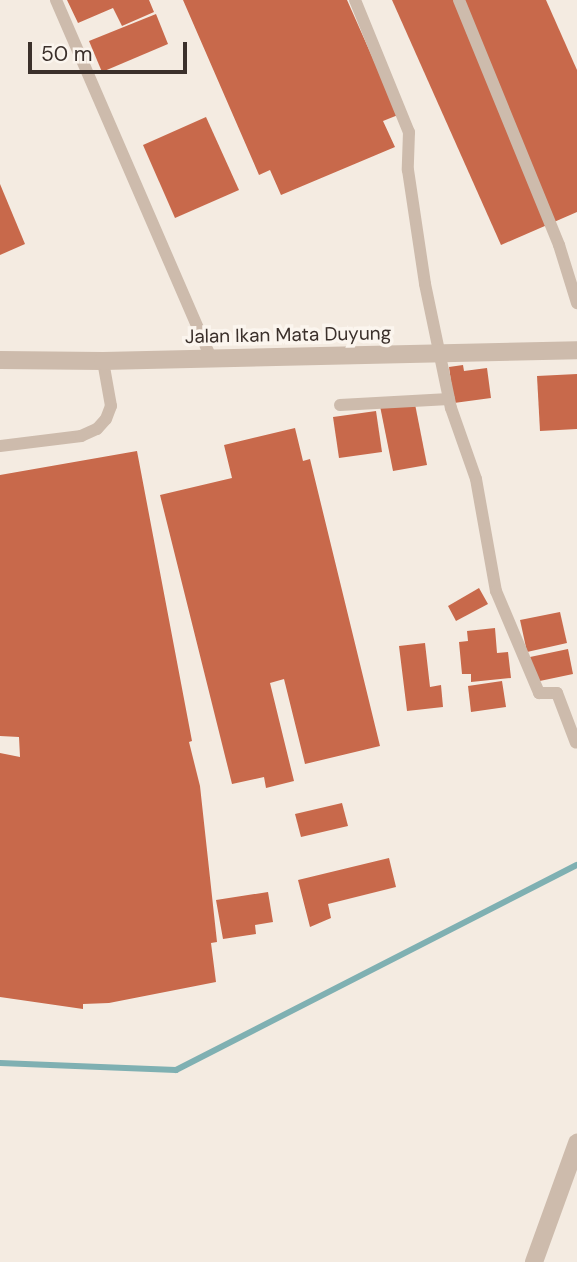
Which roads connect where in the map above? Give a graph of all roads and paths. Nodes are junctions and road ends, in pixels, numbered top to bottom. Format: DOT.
graph roads {
  1 [pos="56,0"];
  2 [pos="355,0"];
  3 [pos="459,0"];
  4 [pos="577,303"];
  5 [pos="577,350"];
  6 [pos="440,352"];
  7 [pos="211,358"];
  8 [pos="0,360"];
  9 [pos="103,360"];
  10 [pos="449,400"];
  11 [pos="340,405"];
  12 [pos="0,446"];
  13 [pos="576,743"];
  14 [pos="577,1143"];
  15 [pos="534,1262"];
  1 -- 7 [label="lane"];
  2 -- 6 [label="lane"];
  3 -- 4 [label="lane"];
  5 -- 6 [label="street, Jalan Ikan Mata Duyung"];
  6 -- 7 [label="street, Jalan Ikan Mata Duyung"];
  6 -- 10 [label="lane"];
  7 -- 9 [label="street, Jalan Ikan Mata Duyung"];
  8 -- 9 [label="street, Jalan Ikan Mata Duyung"];
  9 -- 12 [label="lane"];
  10 -- 11 [label="lane"];
  10 -- 13 [label="lane"];
  14 -- 15 [label="street"];
}
